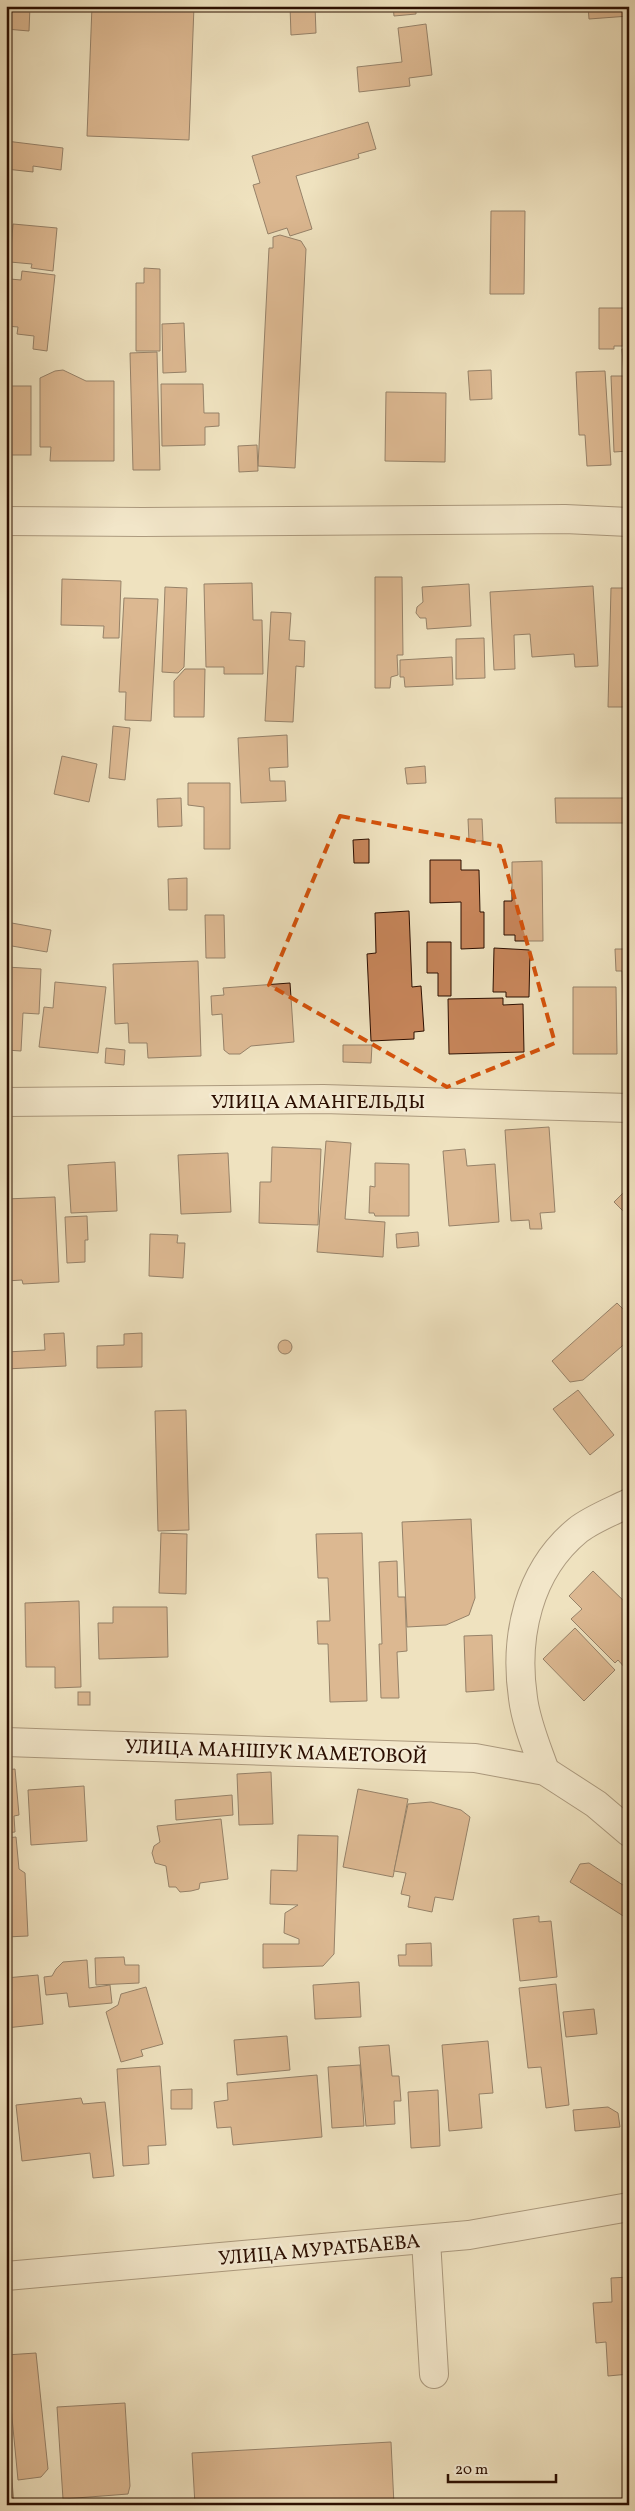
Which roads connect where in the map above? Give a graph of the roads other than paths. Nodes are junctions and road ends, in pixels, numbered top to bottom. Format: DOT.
graph roads {
  1 [pos="6,521"];
  2 [pos="629,522"];
  3 [pos="6,1102"];
  4 [pos="629,1108"];
  5 [pos="629,1503"];
  6 [pos="6,1742"];
  7 [pos="545,1771"];
  8 [pos="629,1832"];
  9 [pos="629,2207"];
  10 [pos="426,2240"];
  11 [pos="6,2276"];
  12 [pos="434,2374"];
  1 -- 2 [label="street"];
  3 -- 4 [label="street, УЛИЦА АМАНГЕЛЬДЫ"];
  5 -- 7 [label="street"];
  6 -- 7 [label="street, УЛИЦА МАНШУК МАМЕТОВОЙ"];
  7 -- 8 [label="street"];
  9 -- 10 [label="street, УЛИЦА МУРАТБАЕВА"];
  10 -- 11 [label="street, УЛИЦА МУРАТБАЕВА"];
  10 -- 12 [label="street"];
}
